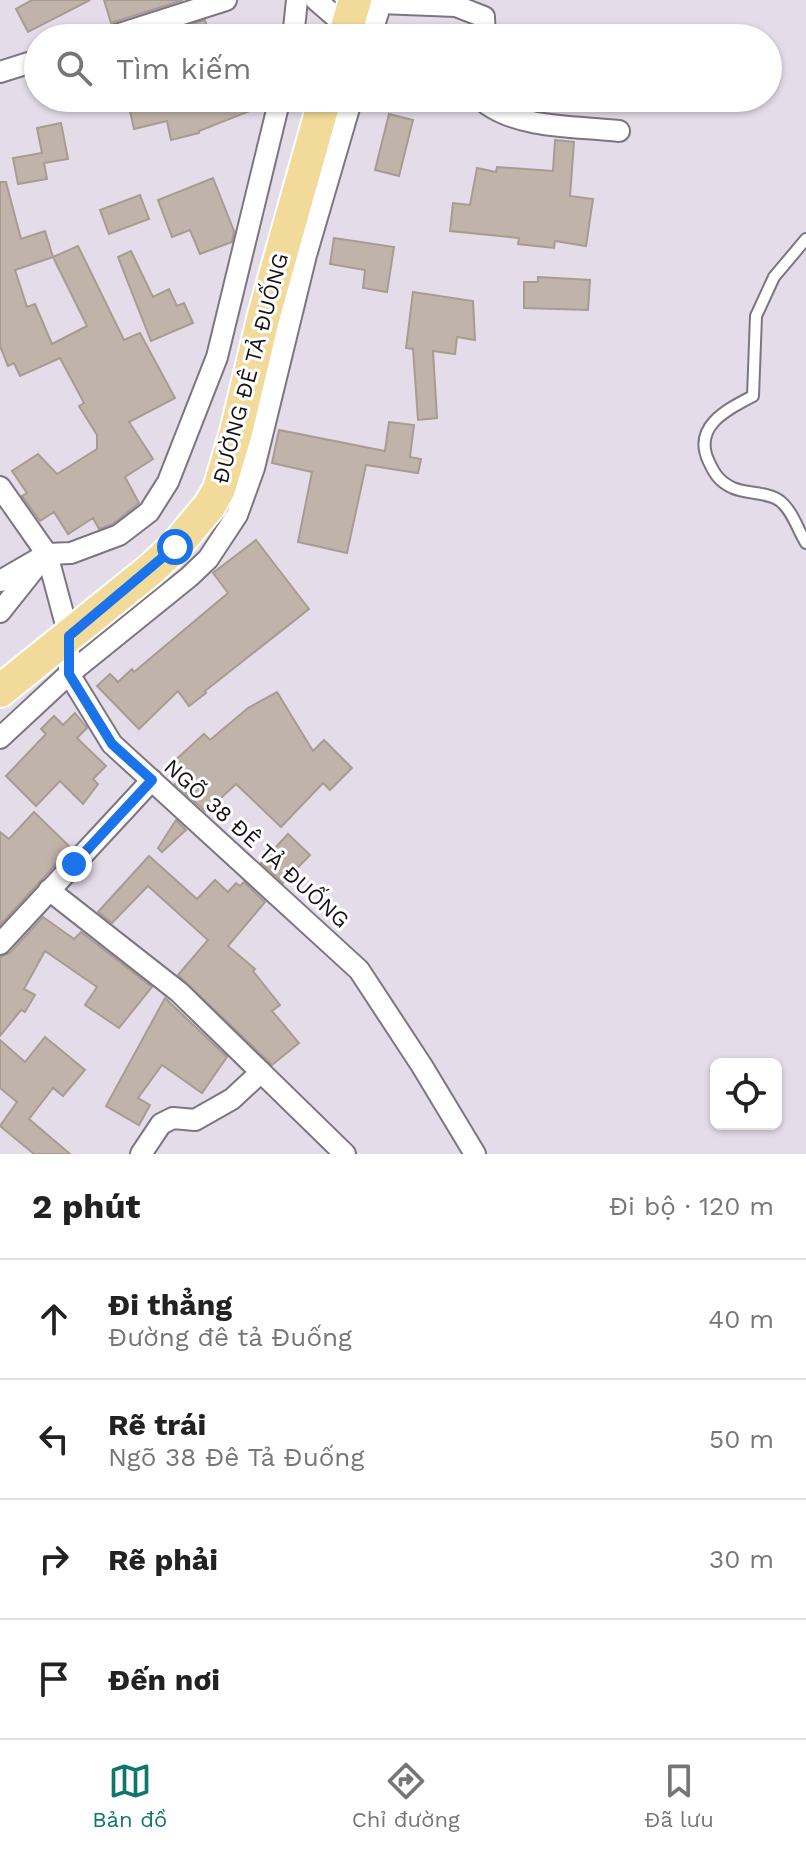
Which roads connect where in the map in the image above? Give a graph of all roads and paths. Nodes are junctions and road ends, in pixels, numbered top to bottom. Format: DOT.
graph roads {
  1 [pos="226,0"];
  2 [pos="297,0"];
  3 [pos="316,0"];
  4 [pos="363,18"];
  5 [pos="151,24"];
  6 [pos="294,24"];
  7 [pos="484,24"];
  8 [pos="24,64"];
  9 [pos="0,72"];
  10 [pos="277,112"];
  11 [pos="321,112"];
  12 [pos="348,112"];
  13 [pos="502,112"];
  14 [pos="619,131"];
  15 [pos="806,239"];
  16 [pos="0,487"];
  17 [pos="806,543"];
  18 [pos="47,554"];
  19 [pos="0,581"];
  20 [pos="0,612"];
  21 [pos="69,636"];
  22 [pos="69,674"];
  23 [pos="0,691"];
  24 [pos="0,738"];
  25 [pos="152,780"];
  26 [pos="49,890"];
  27 [pos="0,944"];
  28 [pos="261,1072"];
  29 [pos="469,1152"];
  30 [pos="141,1154"];
  31 [pos="345,1154"];
  1 -- 5 [label="street"];
  2 -- 6 [label="street"];
  3 -- 4 [label="street"];
  4 -- 7 [label="street"];
  8 -- 9 [label="street"];
  10 -- 18 [label="street"];
  11 -- 21 [label="main road, ĐƯỜNG ĐÊ TẢ ĐUỐNG"];
  12 -- 22 [label="street"];
  13 -- 14 [label="street"];
  15 -- 17 [label="lane"];
  16 -- 18 [label="street"];
  18 -- 19 [label="street"];
  18 -- 20 [label="street"];
  18 -- 21 [label="street"];
  21 -- 22 [label="street"];
  21 -- 23 [label="main road, ĐƯỜNG ĐÊ TẢ ĐUỐNG"];
  22 -- 24 [label="street"];
  22 -- 25 [label="street, NGÕ 38 ĐÊ TẢ ĐUỐNG"];
  25 -- 26 [label="street"];
  25 -- 29 [label="street, NGÕ 38 ĐÊ TẢ ĐUỐNG"];
  26 -- 27 [label="street"];
  26 -- 28 [label="street"];
  28 -- 30 [label="street"];
  28 -- 31 [label="street"];
}
